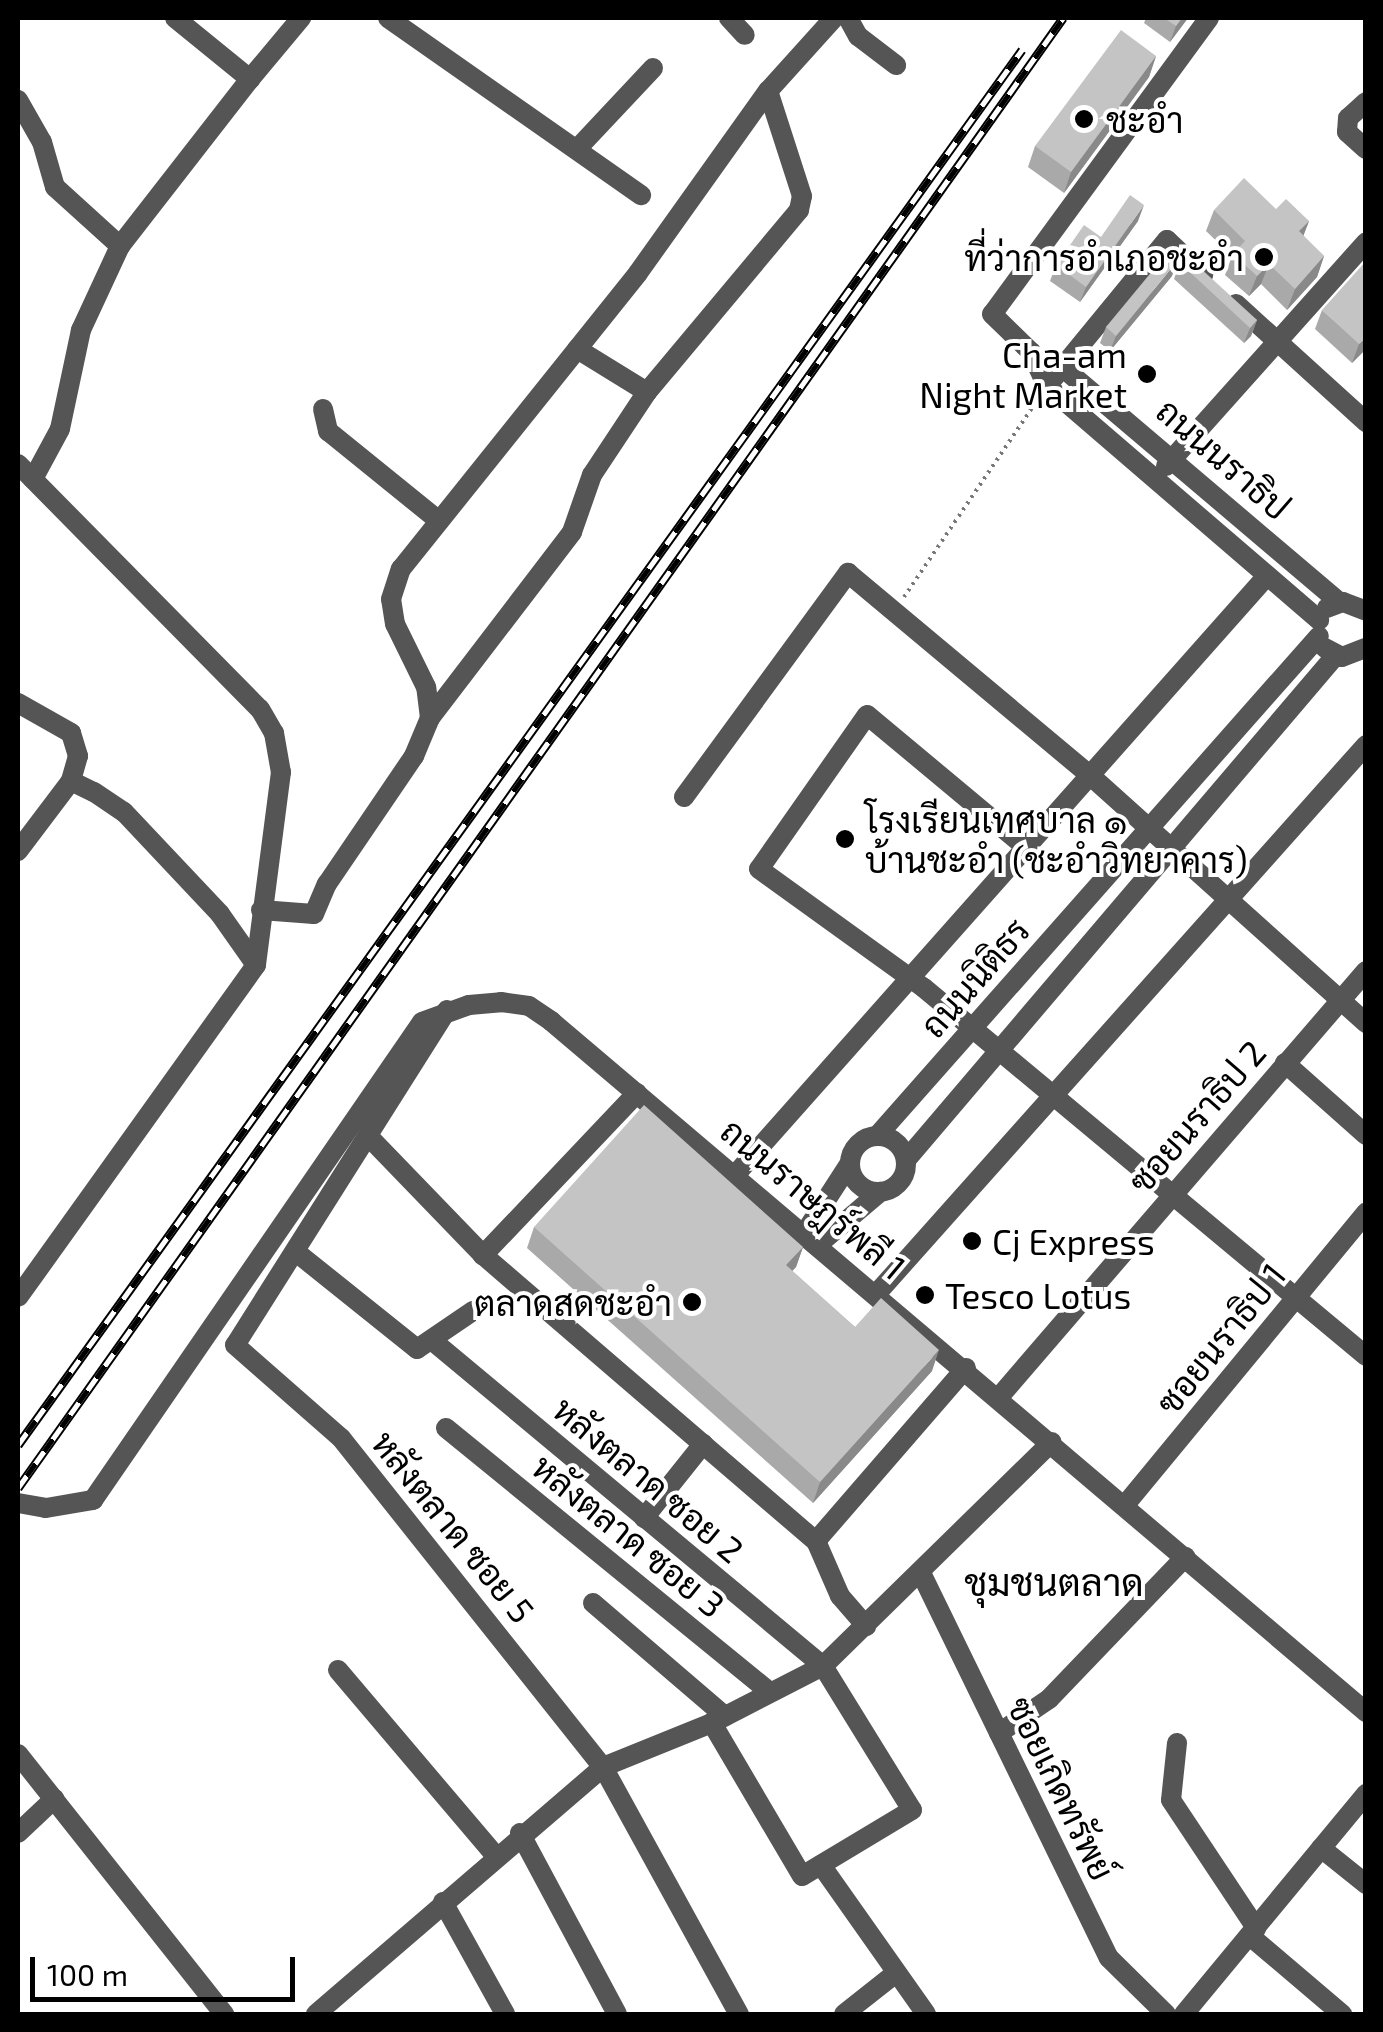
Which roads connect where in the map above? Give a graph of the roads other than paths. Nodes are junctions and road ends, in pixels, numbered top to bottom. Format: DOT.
graph roads {
  1 [pos="175,18"];
  2 [pos="301,18"];
  3 [pos="388,18"];
  4 [pos="728,18"];
  5 [pos="834,18"];
  6 [pos="848,18"];
  7 [pos="1209,18"];
  8 [pos="745,36"];
  9 [pos="896,65"];
  10 [pos="652,68"];
  11 [pos="250,79"];
  12 [pos="768,91"];
  13 [pos="18,100"];
  14 [pos="1366,102"];
  15 [pos="577,149"];
  16 [pos="1366,149"];
  17 [pos="641,195"];
  18 [pos="1366,242"];
  19 [pos="120,246"];
  20 [pos="1276,340"];
  21 [pos="577,348"];
  22 [pos="1031,352"];
  23 [pos="1065,365"];
  24 [pos="1047,386"];
  25 [pos="647,392"];
  26 [pos="323,409"];
  27 [pos="1366,422"];
  28 [pos="1174,458"];
  29 [pos="25,472"];
  30 [pos="1155,479"];
  31 [pos="439,521"];
  32 [pos="1267,576"];
  33 [pos="1339,602"];
  34 [pos="1365,609"];
  35 [pos="1319,628"];
  36 [pos="1356,654"];
  37 [pos="18,703"];
  38 [pos="430,718"];
  39 [pos="1363,753"];
  40 [pos="1093,778"];
  41 [pos="71,782"];
  42 [pos="684,796"];
  43 [pos="1150,828"];
  44 [pos="19,844"];
  45 [pos="1169,844"];
  46 [pos="1028,849"];
  47 [pos="1233,900"];
  48 [pos="262,910"];
  49 [pos="256,965"];
  50 [pos="1366,972"];
  51 [pos="910,978"];
  52 [pos="1341,1000"];
  53 [pos="448,1010"];
  54 [pos="1366,1023"];
  55 [pos="970,1031"];
  56 [pos="994,1050"];
  57 [pos="1285,1063"];
  58 [pos="637,1093"];
  59 [pos="1054,1096"];
  60 [pos="877,1136"];
  61 [pos="1366,1136"];
  62 [pos="371,1139"];
  63 [pos="906,1160"];
  64 [pos="850,1163"];
  65 [pos="736,1174"];
  66 [pos="880,1192"];
  67 [pos="1171,1194"];
  68 [pos="1366,1213"];
  69 [pos="813,1237"];
  70 [pos="296,1252"];
  71 [pos="483,1255"];
  72 [pos="878,1292"];
  73 [pos="18,1297"];
  74 [pos="1296,1297"];
  75 [pos="473,1311"];
  76 [pos="434,1342"];
  77 [pos="1366,1356"];
  78 [pos="966,1368"];
  79 [pos="1000,1396"];
  80 [pos="446,1428"];
  81 [pos="1052,1442"];
  82 [pos="703,1444"];
  83 [pos="18,1502"];
  84 [pos="1125,1505"];
  85 [pos="644,1518"];
  86 [pos="816,1541"];
  87 [pos="1185,1557"];
  88 [pos="922,1575"];
  89 [pos="593,1602"];
  90 [pos="866,1626"];
  91 [pos="824,1666"];
  92 [pos="338,1670"];
  93 [pos="770,1692"];
  94 [pos="1366,1712"];
  95 [pos="718,1719"];
  96 [pos="999,1733"];
  97 [pos="1177,1743"];
  98 [pos="18,1754"];
  99 [pos="602,1767"];
  100 [pos="1366,1794"];
  101 [pos="54,1799"];
  102 [pos="520,1833"];
  103 [pos="18,1834"];
  104 [pos="1322,1848"];
  105 [pos="495,1855"];
  106 [pos="821,1865"];
  107 [pos="1366,1884"];
  108 [pos="443,1902"];
  109 [pos="1252,1932"];
  110 [pos="896,1972"];
  111 [pos="342,2007"];
  112 [pos="224,2014"];
  113 [pos="316,2014"];
  114 [pos="505,2014"];
  115 [pos="617,2014"];
  116 [pos="739,2014"];
  117 [pos="844,2014"];
  118 [pos="926,2014"];
  119 [pos="1166,2014"];
  120 [pos="1184,2014"];
  121 [pos="1342,2014"];
  1 -- 11 [label="street"];
  2 -- 11 [label="street"];
  3 -- 15 [label="street"];
  4 -- 8 [label="street"];
  5 -- 12 [label="street"];
  6 -- 9 [label="street"];
  7 -- 22 [label="street"];
  10 -- 15 [label="street"];
  11 -- 19 [label="street"];
  12 -- 21 [label="street"];
  12 -- 25 [label="street"];
  13 -- 19 [label="street"];
  14 -- 16 [label="street"];
  15 -- 17 [label="street"];
  18 -- 20 [label="street"];
  19 -- 29 [label="street"];
  20 -- 23 [label="street"];
  20 -- 27 [label="street"];
  20 -- 28 [label="street"];
  21 -- 25 [label="street"];
  21 -- 31 [label="street"];
  22 -- 23 [label="street, ถนนนราธิป"];
  22 -- 24 [label="street"];
  23 -- 24 [label="street"];
  23 -- 28 [label="street, ถนนนราธิป"];
  24 -- 30 [label="street, ถนนนราธิป"];
  25 -- 38 [label="street"];
  26 -- 31 [label="street"];
  28 -- 30 [label="street"];
  28 -- 33 [label="street, ถนนนราธิป"];
  29 -- 48 [label="street"];
  30 -- 32 [label="street, ถนนนราธิป"];
  31 -- 38 [label="street"];
  32 -- 35 [label="street, ถนนนราธิป"];
  32 -- 40 [label="street"];
  33 -- 34 [label="street"];
  33 -- 35 [label="street, ถนนนิติธร"];
  35 -- 36 [label="street, ถนนนราธิป"];
  35 -- 43 [label="street, ถนนนิติธร"];
  36 -- 45 [label="street, ถนนนิติธร"];
  37 -- 41 [label="street"];
  38 -- 48 [label="street"];
  39 -- 47 [label="street"];
  40 -- 42 [label="street"];
  40 -- 43 [label="street"];
  40 -- 46 [label="street"];
  41 -- 44 [label="street"];
  41 -- 49 [label="street"];
  43 -- 45 [label="street"];
  43 -- 55 [label="street, ถนนนิติธร"];
  45 -- 47 [label="street"];
  45 -- 56 [label="street, ถนนนิติธร"];
  46 -- 51 [label="street"];
  46 -- 51 [label="street"];
  47 -- 52 [label="street"];
  47 -- 59 [label="street"];
  48 -- 49 [label="street"];
  49 -- 73 [label="street"];
  50 -- 52 [label="street, ซอยนราธิป 2"];
  51 -- 55 [label="street"];
  51 -- 65 [label="street"];
  52 -- 54 [label="street"];
  52 -- 57 [label="street, ซอยนราธิป 2"];
  53 -- 58 [label="street, ถนนราษฎร์พลี 1"];
  53 -- 62 [label="street"];
  53 -- 83 [label="street, ถนนราษฎร์พลี 1"];
  55 -- 56 [label="street"];
  55 -- 60 [label="street, ถนนนิติธร"];
  56 -- 59 [label="street"];
  56 -- 63 [label="street, ถนนนิติธร"];
  57 -- 61 [label="street"];
  57 -- 67 [label="street, ซอยนราธิป 2"];
  58 -- 65 [label="street, ถนนราษฎร์พลี 1"];
  58 -- 71 [label="street"];
  59 -- 67 [label="street"];
  59 -- 72 [label="street"];
  60 -- 63 [label="street"];
  60 -- 64 [label="street"];
  62 -- 70 [label="street"];
  62 -- 71 [label="street"];
  63 -- 66 [label="street"];
  64 -- 66 [label="street"];
  64 -- 69 [label="street"];
  65 -- 69 [label="street, ถนนราษฎร์พลี 1"];
  66 -- 69 [label="street"];
  67 -- 74 [label="street"];
  67 -- 79 [label="street, ซอยนราธิป 2"];
  68 -- 74 [label="street, ซอยนราธิป 1"];
  69 -- 72 [label="street, ถนนราษฎร์พลี 1"];
  70 -- 76 [label="street"];
  70 -- 99 [label="street, หลังตลาด ซอย 5"];
  71 -- 82 [label="street"];
  72 -- 78 [label="street, ถนนราษฎร์พลี 1"];
  74 -- 77 [label="street"];
  74 -- 84 [label="street, ซอยนราธิป 1"];
  75 -- 76 [label="street"];
  76 -- 85 [label="street, หลังตลาด ซอย 2"];
  78 -- 79 [label="street, ถนนราษฎร์พลี 1"];
  78 -- 86 [label="street"];
  79 -- 81 [label="street, ถนนราษฎร์พลี 1"];
  80 -- 93 [label="street, หลังตลาด ซอย 3"];
  81 -- 84 [label="street, ถนนราษฎร์พลี 1"];
  81 -- 88 [label="street"];
  82 -- 85 [label="street"];
  82 -- 86 [label="street"];
  84 -- 87 [label="street, ถนนราษฎร์พลี 1"];
  85 -- 91 [label="street, หลังตลาด ซอย 2"];
  86 -- 90 [label="street"];
  87 -- 94 [label="street, ถนนราษฎร์พลี 1"];
  87 -- 96 [label="street"];
  88 -- 90 [label="street"];
  88 -- 96 [label="street, ซอยเกิดทรัพย์"];
  89 -- 95 [label="street"];
  90 -- 91 [label="street"];
  91 -- 93 [label="street"];
  91 -- 106 [label="street, หลังตลาด ซอย 2"];
  92 -- 105 [label="street"];
  93 -- 95 [label="street"];
  95 -- 99 [label="street"];
  95 -- 106 [label="street"];
  96 -- 119 [label="street, ซอยเกิดทรัพย์"];
  97 -- 109 [label="street"];
  98 -- 101 [label="street"];
  99 -- 102 [label="street"];
  99 -- 116 [label="street, หลังตลาด ซอย 5"];
  100 -- 104 [label="street"];
  101 -- 103 [label="street"];
  101 -- 112 [label="street"];
  102 -- 105 [label="street"];
  102 -- 115 [label="street"];
  104 -- 107 [label="street"];
  104 -- 109 [label="street"];
  105 -- 108 [label="street"];
  106 -- 110 [label="street"];
  108 -- 111 [label="street"];
  108 -- 114 [label="street"];
  109 -- 120 [label="street"];
  109 -- 121 [label="street"];
  110 -- 117 [label="street"];
  110 -- 118 [label="street"];
  111 -- 113 [label="street"];
}
